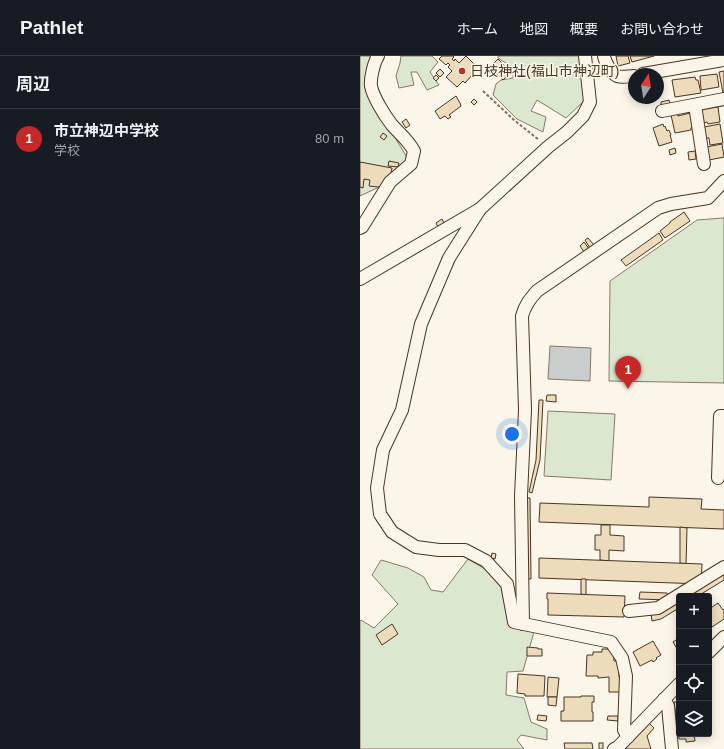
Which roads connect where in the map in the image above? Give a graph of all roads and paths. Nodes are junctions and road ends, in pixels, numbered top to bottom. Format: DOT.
graph roads {
  1 [pos="378,56"];
  2 [pos="585,56"];
  3 [pos="604,56"];
  4 [pos="724,60"];
  5 [pos="664,70"];
  6 [pos="628,77"];
  7 [pos="483,91"];
  8 [pos="724,99"];
  9 [pos="694,105"];
  10 [pos="662,111"];
  11 [pos="548,147"];
  12 [pos="704,164"];
  13 [pos="724,181"];
  14 [pos="480,210"];
  15 [pos="360,228"];
  16 [pos="360,279"];
  17 [pos="724,416"];
  18 [pos="718,478"];
  19 [pos="724,567"];
  20 [pos="629,610"];
  21 [pos="523,624"];
  22 [pos="724,637"];
  23 [pos="712,649"];
  24 [pos="676,687"];
  25 [pos="664,699"];
  26 [pos="628,737"];
  27 [pos="617,748"];
  28 [pos="672,749"];
  1 -- 15 [label="street"];
  2 -- 11 [label="street"];
  3 -- 6 [label="street"];
  4 -- 5 [label="street"];
  7 -- 11 [label="path"];
  8 -- 9 [label="street"];
  9 -- 10 [label="street"];
  9 -- 12 [label="street"];
  11 -- 14 [label="street"];
  13 -- 21 [label="street"];
  14 -- 16 [label="street"];
  14 -- 21 [label="street"];
  17 -- 18 [label="street"];
  19 -- 20 [label="street"];
  21 -- 26 [label="street"];
  22 -- 23 [label="street"];
  24 -- 25 [label="street"];
  25 -- 26 [label="street"];
  25 -- 28 [label="street"];
  26 -- 27 [label="street"];
}
